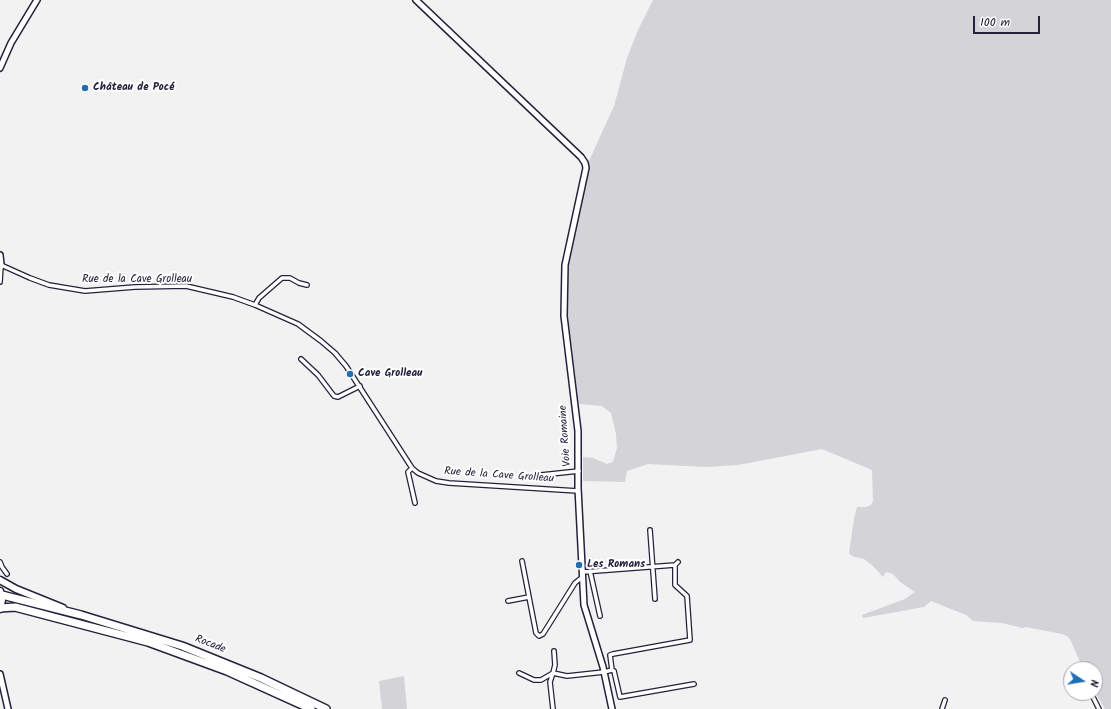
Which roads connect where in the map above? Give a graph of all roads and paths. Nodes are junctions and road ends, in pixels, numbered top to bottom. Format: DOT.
graph roads {
  1 [pos="37,0"];
  2 [pos="416,0"];
  3 [pos="0,68"];
  4 [pos="0,255"];
  5 [pos="1,267"];
  6 [pos="0,282"];
  7 [pos="307,285"];
  8 [pos="255,305"];
  9 [pos="301,359"];
  10 [pos="360,386"];
  11 [pos="412,468"];
  12 [pos="579,471"];
  13 [pos="541,475"];
  14 [pos="578,491"];
  15 [pos="415,502"];
  16 [pos="650,530"];
  17 [pos="522,561"];
  18 [pos="0,562"];
  19 [pos="678,562"];
  20 [pos="674,565"];
  21 [pos="653,566"];
  22 [pos="590,571"];
  23 [pos="583,572"];
  24 [pos="7,574"];
  25 [pos="583,578"];
  26 [pos="0,580"];
  27 [pos="1,593"];
  28 [pos="529,597"];
  29 [pos="655,598"];
  30 [pos="508,600"];
  31 [pos="0,609"];
  32 [pos="81,615"];
  33 [pos="600,616"];
  34 [pos="554,651"];
  35 [pos="612,670"];
  36 [pos="604,672"];
  37 [pos="519,673"];
  38 [pos="553,673"];
  39 [pos="0,674"];
  40 [pos="1,682"];
  41 [pos="694,684"];
  42 [pos="945,700"];
  43 [pos="8,709"];
  44 [pos="311,709"];
  45 [pos="326,709"];
  46 [pos="553,709"];
  47 [pos="612,709"];
  48 [pos="942,709"];
  1 -- 3 [label="street"];
  2 -- 12 [label="street, Voie Romaine"];
  4 -- 5 [label="street"];
  5 -- 6 [label="street"];
  5 -- 8 [label="street, Rue de la Cave Grolleau"];
  7 -- 8 [label="street"];
  8 -- 10 [label="street, Rue de la Cave Grolleau"];
  9 -- 10 [label="street"];
  10 -- 11 [label="street, Rue de la Cave Grolleau"];
  11 -- 14 [label="street, Rue de la Cave Grolleau"];
  11 -- 15 [label="street"];
  12 -- 13 [label="street"];
  12 -- 14 [label="street, Voie Romaine"];
  14 -- 23 [label="street, Voie Romaine"];
  16 -- 21 [label="street"];
  17 -- 28 [label="street"];
  18 -- 24 [label="street"];
  19 -- 20 [label="street"];
  20 -- 21 [label="street"];
  20 -- 35 [label="street"];
  21 -- 22 [label="street"];
  21 -- 29 [label="street"];
  22 -- 23 [label="street"];
  22 -- 33 [label="street"];
  23 -- 25 [label="street, Voie Romaine"];
  25 -- 28 [label="street"];
  25 -- 36 [label="street, Voie Romaine"];
  26 -- 32 [label="main road, Rocade"];
  27 -- 31 [label="main road"];
  27 -- 32 [label="highway, Rocade"];
  28 -- 30 [label="street"];
  31 -- 44 [label="highway"];
  32 -- 45 [label="highway, Rocade"];
  34 -- 38 [label="street"];
  35 -- 36 [label="street"];
  35 -- 41 [label="street"];
  36 -- 38 [label="street"];
  36 -- 47 [label="street, Voie Romaine"];
  37 -- 38 [label="street"];
  38 -- 46 [label="street"];
  39 -- 40 [label="street"];
  40 -- 43 [label="street"];
  42 -- 48 [label="street"];
}
